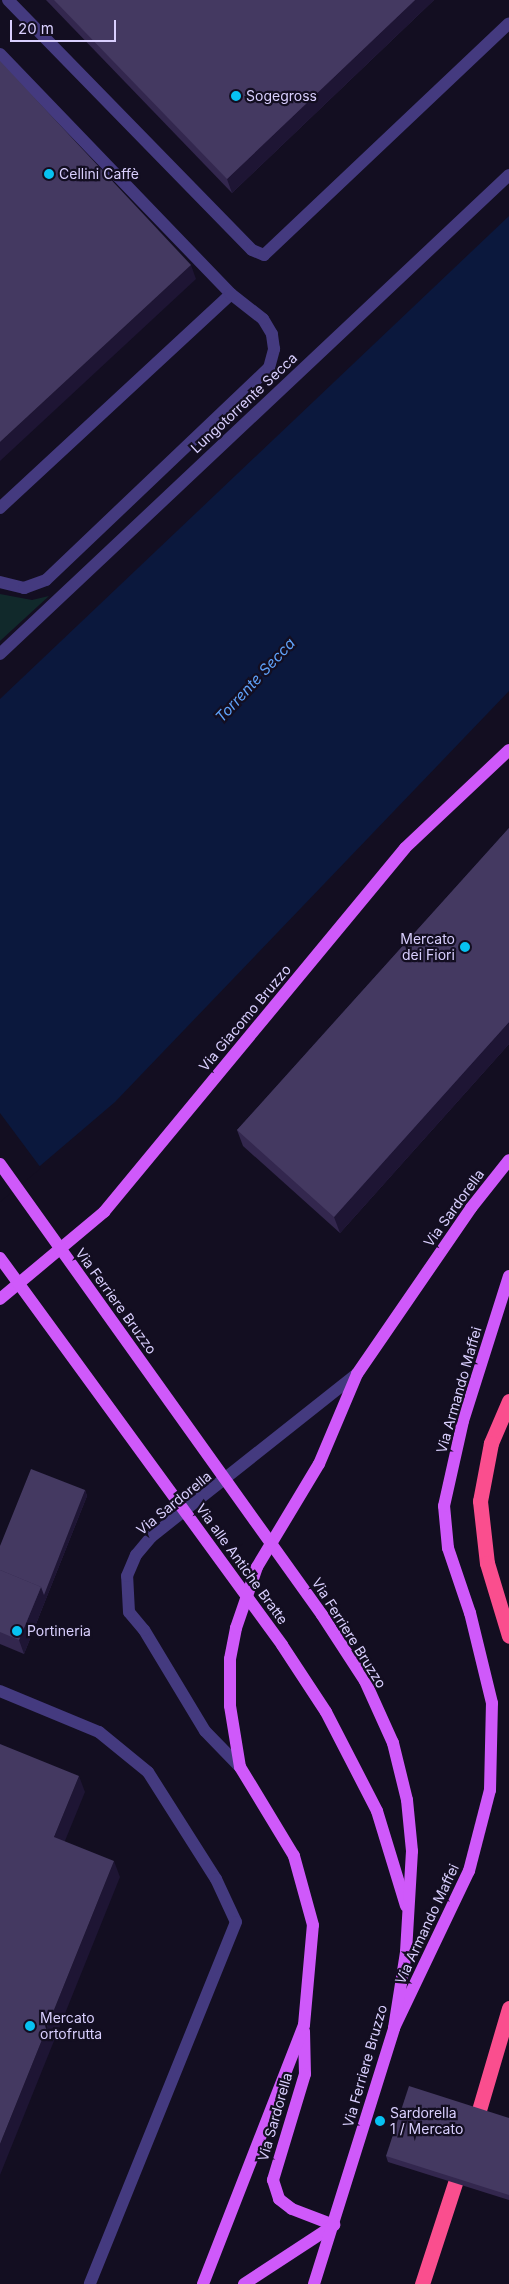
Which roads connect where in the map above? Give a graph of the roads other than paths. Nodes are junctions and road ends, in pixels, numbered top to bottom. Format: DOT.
graph roads {
  1 [pos="8,0"];
  2 [pos="509,23"];
  3 [pos="0,54"];
  4 [pos="509,174"];
  5 [pos="231,294"];
  6 [pos="0,508"];
  7 [pos="0,582"];
  8 [pos="0,654"];
  9 [pos="509,750"];
  10 [pos="509,1160"];
  11 [pos="0,1164"];
  12 [pos="0,1258"];
  13 [pos="509,1276"];
  14 [pos="0,1299"];
  15 [pos="357,1374"];
  16 [pos="509,1401"];
  17 [pos="509,1636"];
  18 [pos="0,1691"];
  19 [pos="240,1767"];
  20 [pos="408,1916"];
  21 [pos="509,2008"];
  22 [pos="304,2025"];
  23 [pos="394,2028"];
  24 [pos="334,2224"];
  25 [pos="90,2284"];
  26 [pos="203,2284"];
  27 [pos="244,2284"];
  28 [pos="314,2284"];
  29 [pos="422,2284"];
  1 -- 2 [label="street"];
  3 -- 5 [label="street"];
  4 -- 8 [label="street, Lungotorrente Secca"];
  5 -- 6 [label="street"];
  5 -- 7 [label="street"];
  9 -- 14 [label="main road, Via Giacomo Bruzzo"];
  10 -- 15 [label="main road, Via Sardorella"];
  11 -- 20 [label="main road, Via Ferriere Bruzzo, bridge"];
  12 -- 20 [label="main road, Via alle Antiche Bratte, bridge"];
  13 -- 23 [label="main road, Via Armando Maffei"];
  15 -- 19 [label="main road, Via Sardorella"];
  15 -- 19 [label="street, Via Sardorella"];
  16 -- 17 [label="highway"];
  18 -- 25 [label="street"];
  19 -- 22 [label="main road, Via Sardorella"];
  20 -- 23 [label="main road, Via Ferriere Bruzzo"];
  21 -- 29 [label="highway"];
  22 -- 24 [label="main road, Via Sardorella"];
  22 -- 26 [label="main road, Via Sardorella"];
  23 -- 24 [label="main road, Via Ferriere Bruzzo"];
  24 -- 27 [label="main road"];
  24 -- 28 [label="main road, Via Ferriere Bruzzo"];
}
